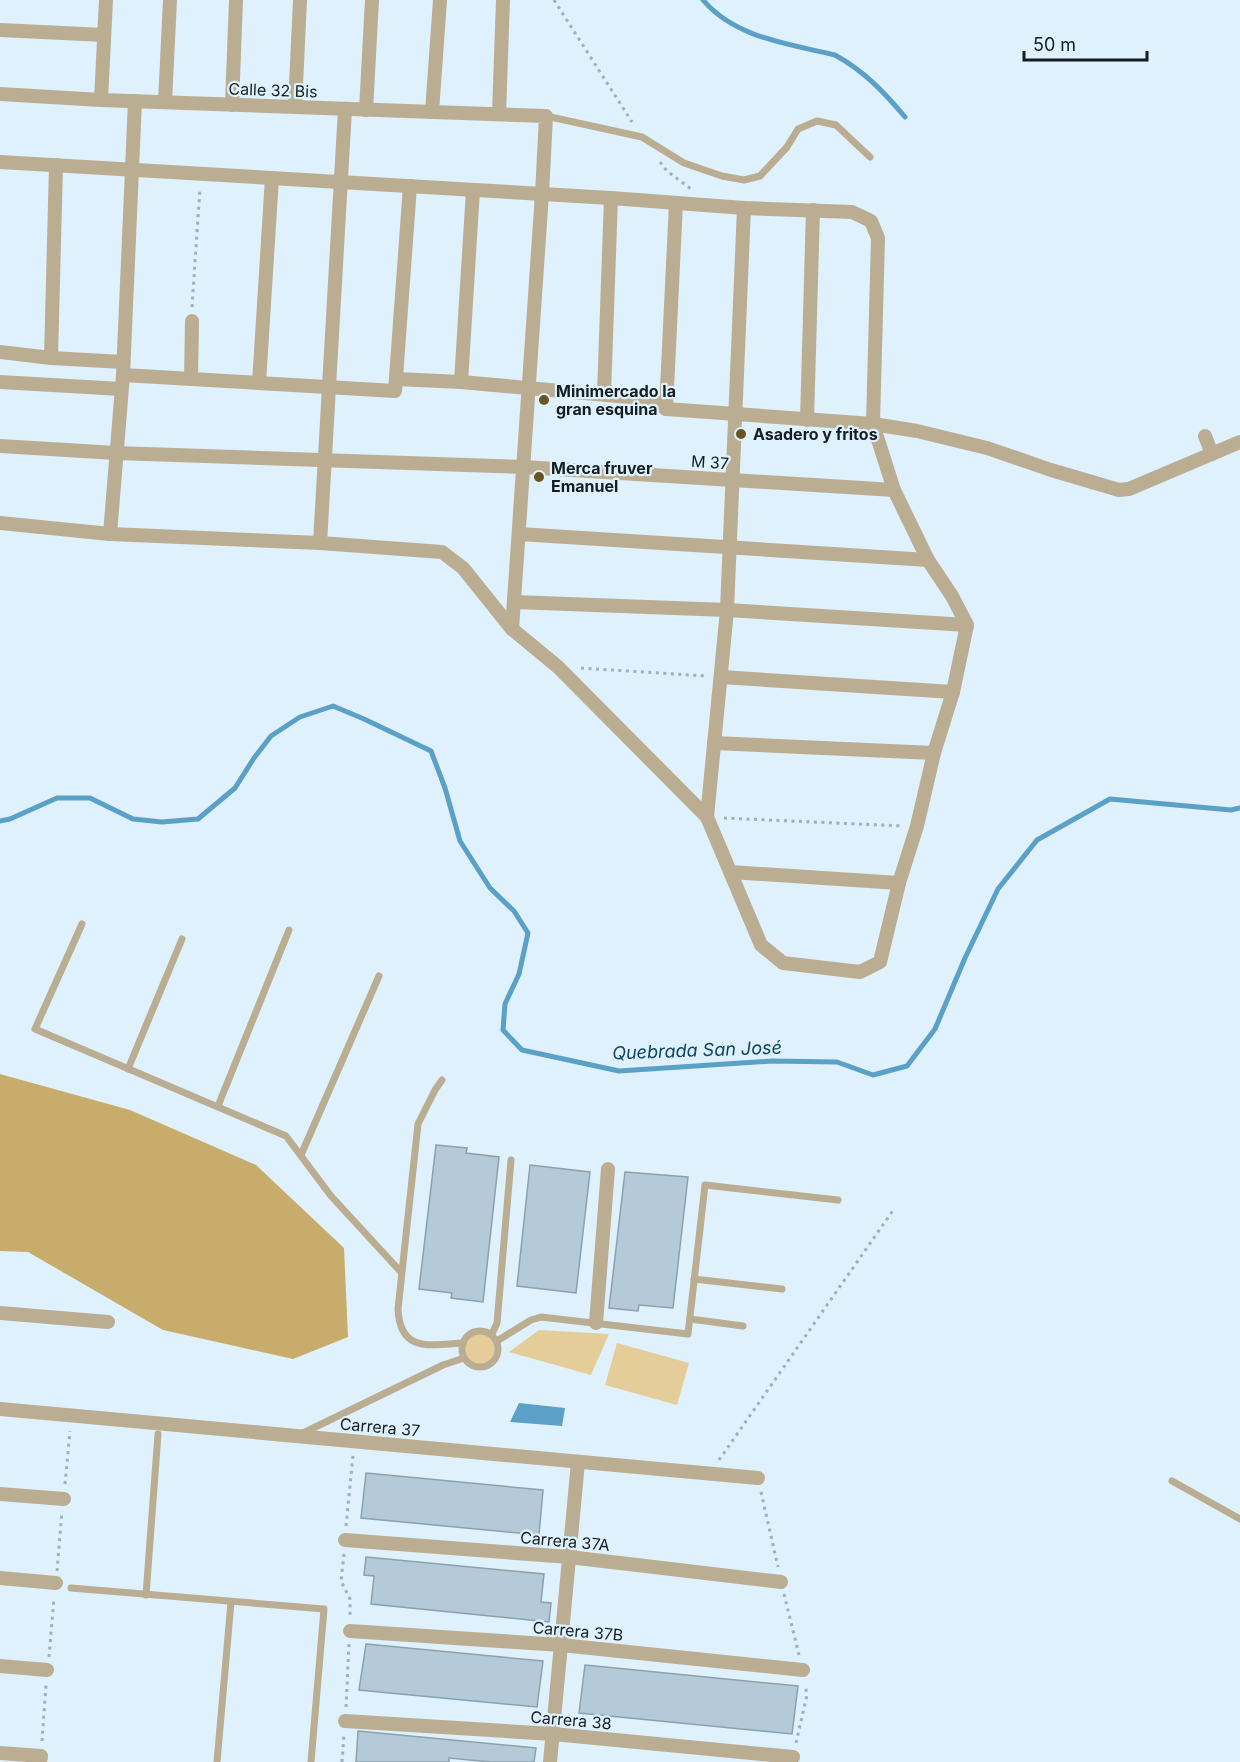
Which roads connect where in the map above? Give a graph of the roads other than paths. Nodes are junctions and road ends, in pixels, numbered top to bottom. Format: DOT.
graph roads {
  1 [pos="106,0"];
  2 [pos="170,0"];
  3 [pos="236,0"];
  4 [pos="300,0"];
  5 [pos="372,0"];
  6 [pos="440,0"];
  7 [pos="503,0"];
  8 [pos="0,30"];
  9 [pos="104,35"];
  10 [pos="0,94"];
  11 [pos="101,100"];
  12 [pos="135,101"];
  13 [pos="165,102"];
  14 [pos="232,105"];
  15 [pos="295,107"];
  16 [pos="345,109"];
  17 [pos="366,110"];
  18 [pos="432,112"];
  19 [pos="499,114"];
  20 [pos="546,116"];
  21 [pos="870,157"];
  22 [pos="0,162"];
  23 [pos="56,165"];
  24 [pos="132,170"];
  25 [pos="272,178"];
  26 [pos="341,182"];
  27 [pos="410,186"];
  28 [pos="473,190"];
  29 [pos="542,194"];
  30 [pos="611,198"];
  31 [pos="676,203"];
  32 [pos="744,208"];
  33 [pos="813,210"];
  34 [pos="192,321"];
  35 [pos="0,352"];
  36 [pos="51,358"];
  37 [pos="122,375"];
  38 [pos="191,379"];
  39 [pos="396,379"];
  40 [pos="0,382"];
  41 [pos="461,382"];
  42 [pos="259,384"];
  43 [pos="328,387"];
  44 [pos="528,389"];
  45 [pos="604,394"];
  46 [pos="666,409"];
  47 [pos="736,414"];
  48 [pos="807,420"];
  49 [pos="873,424"];
  50 [pos="1205,436"];
  51 [pos="1240,442"];
  52 [pos="0,446"];
  53 [pos="116,453"];
  54 [pos="1212,454"];
  55 [pos="324,460"];
  56 [pos="524,467"];
  57 [pos="731,480"];
  58 [pos="894,489"];
  59 [pos="0,524"];
  60 [pos="110,534"];
  61 [pos="519,534"];
  62 [pos="320,543"];
  63 [pos="729,548"];
  64 [pos="928,560"];
  65 [pos="514,602"];
  66 [pos="727,610"];
  67 [pos="967,625"];
  68 [pos="512,629"];
  69 [pos="721,677"];
  70 [pos="953,692"];
  71 [pos="714,743"];
  72 [pos="934,753"];
  73 [pos="707,817"];
  74 [pos="730,872"];
  75 [pos="899,882"];
  76 [pos="82,924"];
  77 [pos="289,930"];
  78 [pos="182,939"];
  79 [pos="379,976"];
  80 [pos="128,1069"];
  81 [pos="442,1080"];
  82 [pos="218,1106"];
  83 [pos="301,1155"];
  84 [pos="511,1160"];
  85 [pos="608,1169"];
  86 [pos="838,1200"];
  87 [pos="401,1272"];
  88 [pos="694,1280"];
  89 [pos="782,1289"];
  90 [pos="0,1313"];
  91 [pos="690,1319"];
  92 [pos="108,1322"];
  93 [pos="596,1323"];
  94 [pos="743,1326"];
  95 [pos="495,1338"];
  96 [pos="463,1343"];
  97 [pos="464,1358"];
  98 [pos="0,1409"];
  99 [pos="158,1434"];
  100 [pos="296,1437"];
  101 [pos="578,1462"];
  102 [pos="758,1478"];
  103 [pos="1172,1481"];
  104 [pos="0,1494"];
  105 [pos="64,1499"];
  106 [pos="1240,1519"];
  107 [pos="345,1540"];
  108 [pos="569,1557"];
  109 [pos="0,1578"];
  110 [pos="781,1582"];
  111 [pos="56,1583"];
  112 [pos="71,1588"];
  113 [pos="146,1594"];
  114 [pos="231,1602"];
  115 [pos="350,1631"];
  116 [pos="561,1645"];
  117 [pos="0,1666"];
  118 [pos="803,1670"];
  119 [pos="47,1671"];
  120 [pos="345,1721"];
  121 [pos="553,1734"];
  122 [pos="0,1753"];
  123 [pos="793,1757"];
  124 [pos="40,1759"];
  125 [pos="217,1762"];
  126 [pos="310,1762"];
  127 [pos="550,1762"];
  1 -- 9 [label="street"];
  2 -- 13 [label="street"];
  3 -- 14 [label="street"];
  4 -- 15 [label="street"];
  5 -- 17 [label="street"];
  6 -- 18 [label="street"];
  7 -- 19 [label="street"];
  8 -- 9 [label="street"];
  9 -- 11 [label="street"];
  10 -- 11 [label="street, Calle 32 Bis"];
  11 -- 12 [label="street, Calle 32 Bis"];
  12 -- 13 [label="street, Calle 32 Bis"];
  12 -- 24 [label="street"];
  13 -- 14 [label="street, Calle 32 Bis"];
  14 -- 15 [label="street, Calle 32 Bis"];
  15 -- 16 [label="street, Calle 32 Bis"];
  16 -- 17 [label="street, Calle 32 Bis"];
  16 -- 26 [label="street"];
  17 -- 18 [label="street, Calle 32 Bis"];
  18 -- 19 [label="street, Calle 32 Bis"];
  19 -- 20 [label="street, Calle 32 Bis"];
  20 -- 21 [label="lane"];
  20 -- 29 [label="street"];
  22 -- 23 [label="street"];
  23 -- 24 [label="street"];
  23 -- 36 [label="street"];
  24 -- 25 [label="street"];
  24 -- 37 [label="street"];
  25 -- 26 [label="street"];
  25 -- 42 [label="street"];
  26 -- 27 [label="street"];
  26 -- 43 [label="street"];
  27 -- 28 [label="street"];
  27 -- 39 [label="street"];
  28 -- 29 [label="street"];
  28 -- 41 [label="street"];
  29 -- 30 [label="street"];
  29 -- 44 [label="street"];
  30 -- 31 [label="street"];
  30 -- 45 [label="street"];
  31 -- 32 [label="street"];
  31 -- 46 [label="street"];
  32 -- 33 [label="street"];
  32 -- 47 [label="street"];
  33 -- 48 [label="street"];
  33 -- 49 [label="street"];
  34 -- 38 [label="street"];
  35 -- 36 [label="street"];
  36 -- 37 [label="street"];
  37 -- 38 [label="street"];
  37 -- 40 [label="street"];
  37 -- 53 [label="street"];
  38 -- 42 [label="street"];
  39 -- 41 [label="street"];
  39 -- 43 [label="street"];
  41 -- 44 [label="street"];
  42 -- 43 [label="street"];
  43 -- 55 [label="street"];
  44 -- 45 [label="street"];
  44 -- 56 [label="street"];
  45 -- 46 [label="street"];
  46 -- 47 [label="street"];
  47 -- 48 [label="street"];
  47 -- 57 [label="street"];
  48 -- 49 [label="street"];
  49 -- 54 [label="street"];
  49 -- 58 [label="street"];
  50 -- 54 [label="street"];
  51 -- 54 [label="street"];
  52 -- 53 [label="street, M 37"];
  53 -- 55 [label="street, M 37"];
  53 -- 60 [label="street"];
  55 -- 56 [label="street, M 37"];
  55 -- 62 [label="street"];
  56 -- 57 [label="street, M 37"];
  56 -- 61 [label="street"];
  57 -- 58 [label="street, M 37"];
  57 -- 63 [label="street"];
  58 -- 64 [label="street"];
  59 -- 60 [label="street"];
  60 -- 62 [label="street"];
  61 -- 63 [label="street"];
  61 -- 65 [label="street"];
  62 -- 68 [label="street"];
  63 -- 64 [label="street"];
  63 -- 66 [label="street"];
  64 -- 67 [label="street"];
  65 -- 66 [label="street"];
  65 -- 68 [label="street"];
  66 -- 67 [label="street"];
  66 -- 69 [label="street"];
  67 -- 70 [label="street"];
  68 -- 73 [label="street"];
  69 -- 70 [label="street"];
  69 -- 71 [label="street"];
  70 -- 72 [label="street"];
  71 -- 72 [label="street"];
  71 -- 73 [label="street"];
  72 -- 75 [label="street"];
  73 -- 74 [label="street"];
  74 -- 75 [label="street"];
  74 -- 75 [label="street"];
  76 -- 80 [label="lane"];
  77 -- 82 [label="lane"];
  78 -- 80 [label="lane"];
  79 -- 83 [label="lane"];
  80 -- 82 [label="lane"];
  81 -- 87 [label="lane"];
  82 -- 83 [label="lane"];
  83 -- 87 [label="lane"];
  84 -- 95 [label="lane"];
  85 -- 93 [label="street"];
  86 -- 88 [label="lane"];
  87 -- 96 [label="lane"];
  88 -- 89 [label="lane"];
  88 -- 91 [label="lane"];
  90 -- 92 [label="street"];
  91 -- 93 [label="lane"];
  91 -- 94 [label="lane"];
  93 -- 95 [label="lane"];
  95 -- 96 [label="lane"];
  95 -- 97 [label="lane"];
  96 -- 97 [label="lane"];
  97 -- 100 [label="lane"];
  98 -- 100 [label="street, Carrera 37"];
  99 -- 113 [label="lane"];
  100 -- 101 [label="street, Carrera 37"];
  101 -- 102 [label="street, Carrera 37"];
  101 -- 108 [label="street"];
  103 -- 106 [label="lane"];
  104 -- 105 [label="street"];
  107 -- 108 [label="street, Carrera 37A"];
  108 -- 110 [label="street, Carrera 37A"];
  108 -- 116 [label="street"];
  109 -- 111 [label="street"];
  112 -- 113 [label="lane"];
  113 -- 114 [label="lane"];
  114 -- 125 [label="lane"];
  114 -- 126 [label="lane"];
  115 -- 116 [label="street, Carrera 37B"];
  116 -- 118 [label="street, Carrera 37B"];
  116 -- 121 [label="street"];
  117 -- 119 [label="street"];
  120 -- 121 [label="street, Carrera 38"];
  121 -- 123 [label="street, Carrera 38"];
  121 -- 127 [label="street"];
  122 -- 124 [label="street"];
}
